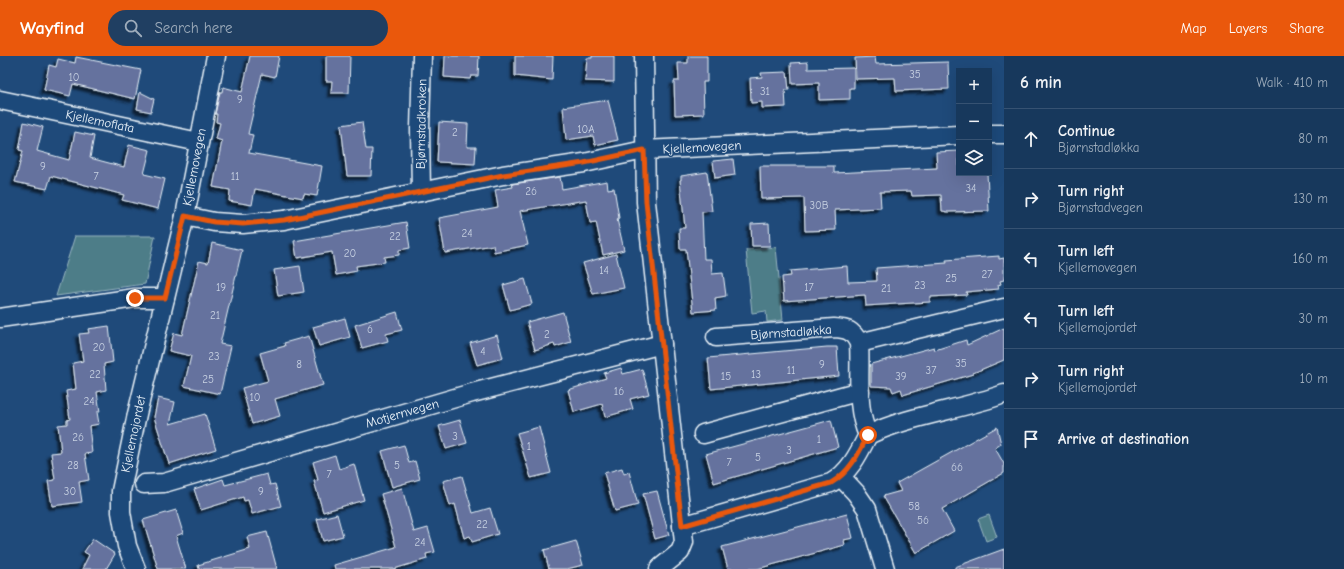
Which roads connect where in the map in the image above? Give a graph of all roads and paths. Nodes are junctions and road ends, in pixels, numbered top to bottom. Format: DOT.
graph roads {
  1 [pos="216,56"];
  2 [pos="422,56"];
  3 [pos="644,56"];
  4 [pos="0,100"];
  5 [pos="992,134"];
  6 [pos="1004,134"];
  7 [pos="956,135"];
  8 [pos="199,142"];
  9 [pos="644,150"];
  10 [pos="421,192"];
  11 [pos="185,216"];
  12 [pos="165,298"];
  13 [pos="1004,308"];
  14 [pos="0,318"];
  15 [pos="716,337"];
  16 [pos="859,343"];
  17 [pos="662,344"];
  18 [pos="860,391"];
  19 [pos="1004,394"];
  20 [pos="703,434"];
  21 [pos="868,435"];
  22 [pos="841,477"];
  23 [pos="144,484"];
  24 [pos="682,526"];
  25 [pos="136,569"];
  26 [pos="659,569"];
  27 [pos="885,569"];
  1 -- 8 [label="street, Kjellemovegen"];
  2 -- 10 [label="street, Bjørnstadkroken"];
  3 -- 9 [label="street"];
  4 -- 8 [label="street, Kjellemoflata"];
  5 -- 6 [label="street"];
  7 -- 9 [label="street, Kjellemovegen"];
  8 -- 11 [label="street, Kjellemovegen"];
  9 -- 10 [label="street, Kjellemovegen"];
  9 -- 17 [label="street"];
  10 -- 11 [label="street, Kjellemovegen"];
  11 -- 12 [label="street, Kjellemojordet"];
  12 -- 14 [label="street"];
  12 -- 25 [label="street, Kjellemojordet"];
  13 -- 16 [label="street"];
  15 -- 16 [label="street, Bjørnstadløkka"];
  16 -- 18 [label="street"];
  17 -- 23 [label="street, Motjernvegen"];
  17 -- 24 [label="street"];
  18 -- 20 [label="street"];
  18 -- 21 [label="street"];
  19 -- 21 [label="street"];
  21 -- 22 [label="street"];
  22 -- 24 [label="street"];
  22 -- 27 [label="street"];
  24 -- 26 [label="street"];
}
